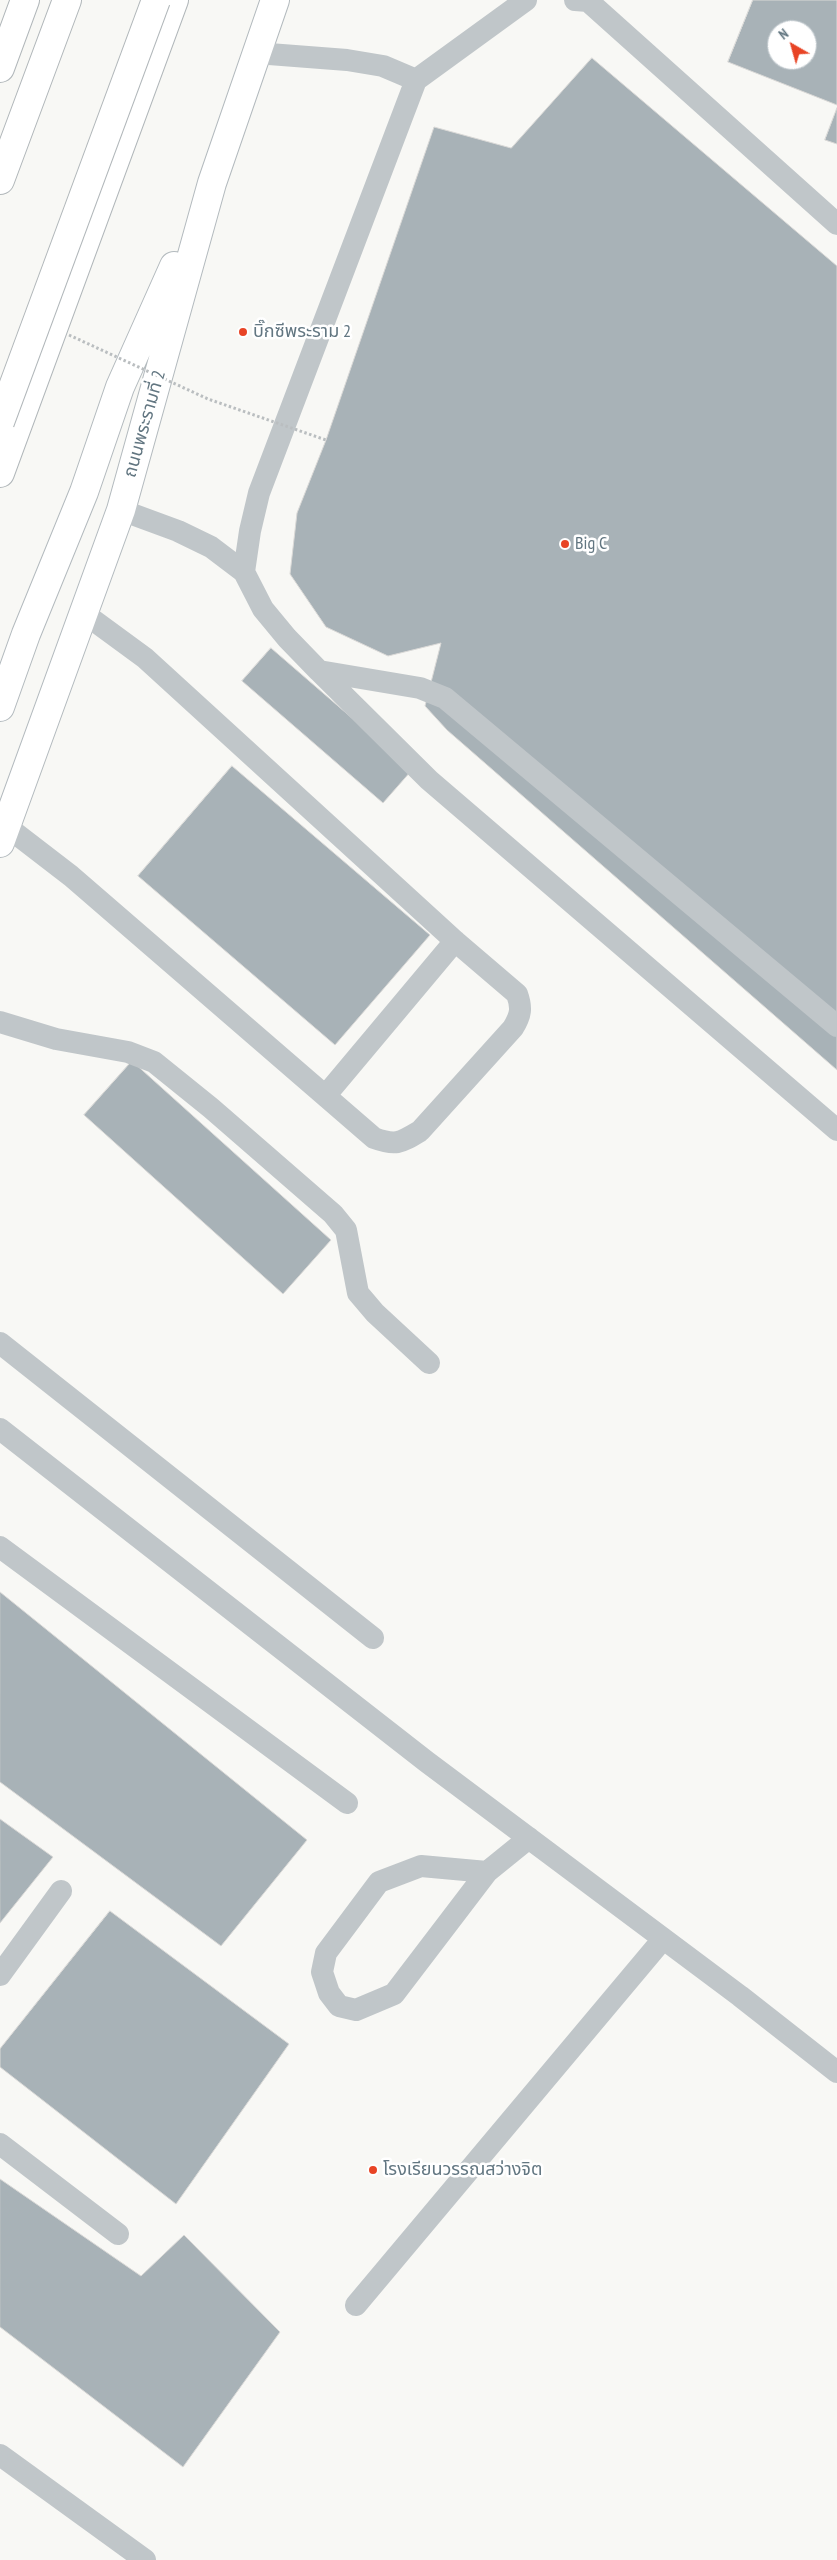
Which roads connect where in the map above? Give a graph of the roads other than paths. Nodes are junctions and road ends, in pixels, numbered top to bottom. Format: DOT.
graph roads {
  1 [pos="25,0"];
  2 [pos="67,0"];
  3 [pos="156,0"];
  4 [pos="174,0"];
  5 [pos="275,0"];
  6 [pos="526,0"];
  7 [pos="575,0"];
  8 [pos="256,53"];
  9 [pos="0,68"];
  10 [pos="416,80"];
  11 [pos="0,180"];
  12 [pos="212,183"];
  13 [pos="837,224"];
  14 [pos="0,422"];
  15 [pos="0,473"];
  16 [pos="120,510"];
  17 [pos="244,572"];
  18 [pos="85,614"];
  19 [pos="319,671"];
  20 [pos="0,707"];
  21 [pos="3,834"];
  22 [pos="455,941"];
  23 [pos="0,1022"];
  24 [pos="837,1026"];
  25 [pos="326,1095"];
  26 [pos="837,1130"];
  27 [pos="0,1343"];
  28 [pos="429,1363"];
  29 [pos="0,1429"];
  30 [pos="0,1547"];
  31 [pos="373,1638"];
  32 [pos="347,1803"];
  33 [pos="529,1838"];
  34 [pos="487,1872"];
  35 [pos="61,1891"];
  36 [pos="663,1939"];
  37 [pos="0,1974"];
  38 [pos="837,2072"];
  39 [pos="0,2144"];
  40 [pos="118,2234"];
  41 [pos="356,2305"];
  42 [pos="0,2455"];
  43 [pos="145,2560"];
  1 -- 9 [label="main road"];
  2 -- 11 [label="main road"];
  3 -- 14 [label="main road, bridge"];
  4 -- 15 [label="main road"];
  5 -- 8 [label="main road, ถนนพระรามที่ 2"];
  6 -- 10 [label="lane"];
  7 -- 13 [label="lane"];
  8 -- 10 [label="lane"];
  8 -- 12 [label="main road, ถนนพระรามที่ 2"];
  10 -- 17 [label="lane"];
  12 -- 16 [label="main road, ถนนพระรามที่ 2"];
  12 -- 20 [label="main road"];
  16 -- 17 [label="lane"];
  16 -- 18 [label="main road, ถนนพระรามที่ 2"];
  17 -- 19 [label="lane"];
  18 -- 21 [label="main road, ถนนพระรามที่ 2"];
  18 -- 22 [label="lane"];
  19 -- 24 [label="lane"];
  19 -- 26 [label="lane"];
  21 -- 25 [label="lane"];
  22 -- 25 [label="lane"];
  22 -- 25 [label="lane"];
  23 -- 28 [label="lane"];
  27 -- 31 [label="lane"];
  29 -- 33 [label="lane"];
  30 -- 32 [label="lane"];
  33 -- 34 [label="lane"];
  33 -- 36 [label="lane"];
  34 -- 34 [label="lane"];
  35 -- 37 [label="lane"];
  36 -- 38 [label="lane"];
  36 -- 41 [label="lane"];
  39 -- 40 [label="lane"];
  42 -- 43 [label="lane"];
}
